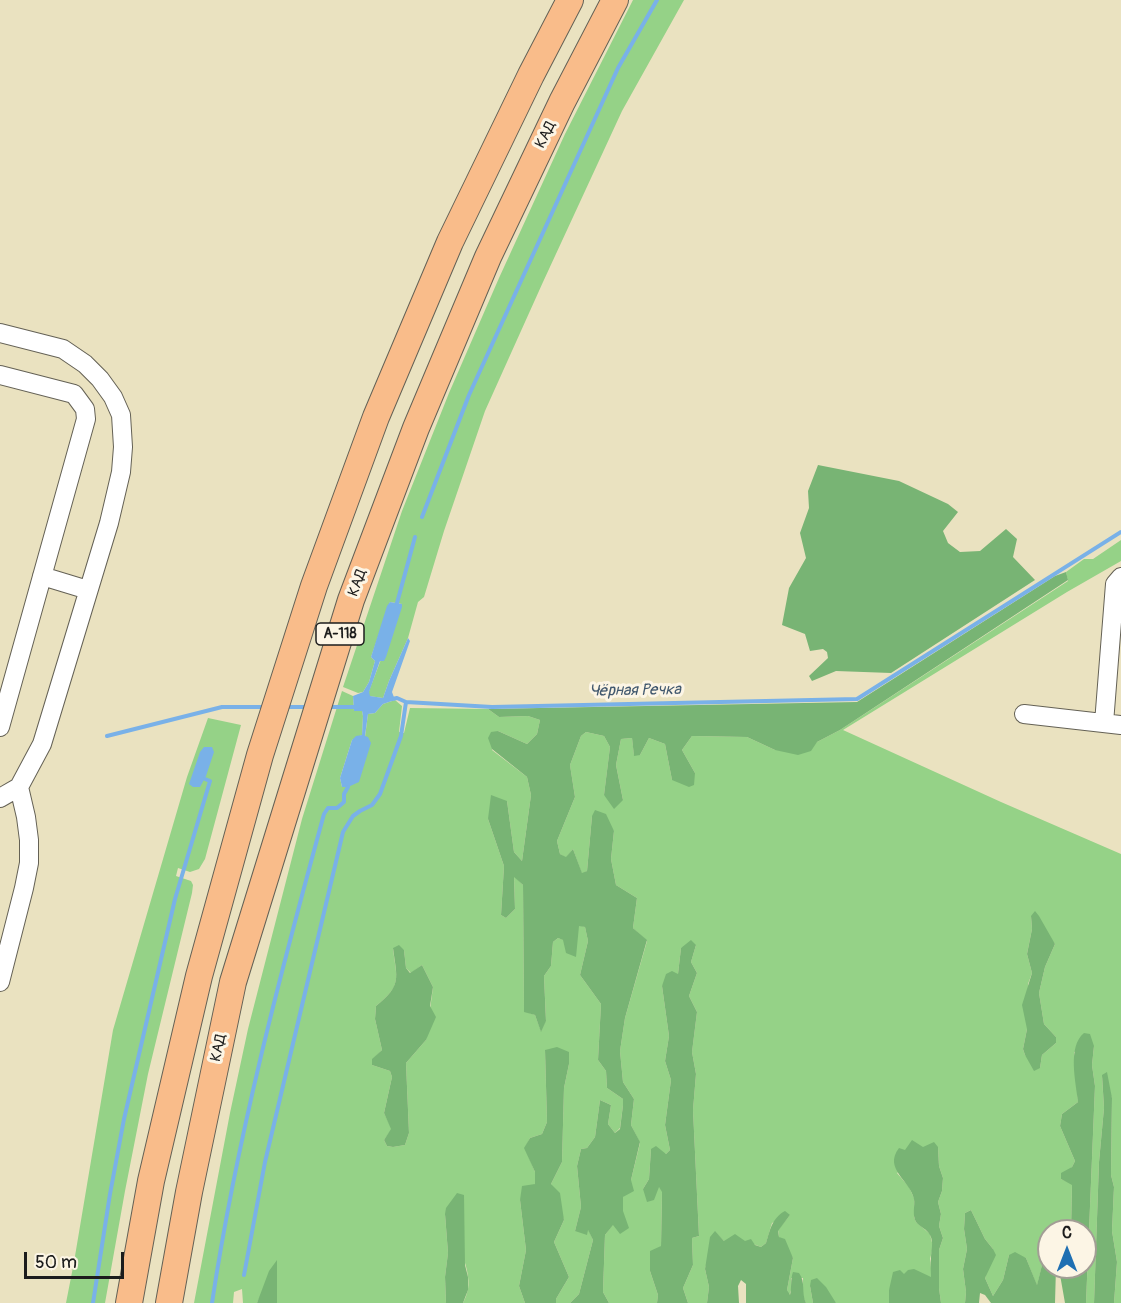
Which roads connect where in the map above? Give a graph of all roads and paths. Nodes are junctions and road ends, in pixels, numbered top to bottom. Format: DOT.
graph roads {
  1 [pos="570,0"];
  2 [pos="615,0"];
  3 [pos="0,333"];
  4 [pos="0,375"];
  5 [pos="42,576"];
  6 [pos="1121,577"];
  7 [pos="88,590"];
  8 [pos="1024,714"];
  9 [pos="1113,724"];
  10 [pos="0,727"];
  11 [pos="19,788"];
  12 [pos="0,798"];
  13 [pos="0,982"];
  14 [pos="129,1303"];
  15 [pos="169,1303"];
  1 -- 14 [label="highway, А-118"];
  2 -- 15 [label="highway, КАД / А-118"];
  3 -- 7 [label="street"];
  4 -- 5 [label="street"];
  5 -- 7 [label="street"];
  5 -- 10 [label="street"];
  6 -- 9 [label="street"];
  7 -- 11 [label="street"];
  8 -- 9 [label="street"];
  11 -- 12 [label="street"];
  11 -- 13 [label="street"];
}
